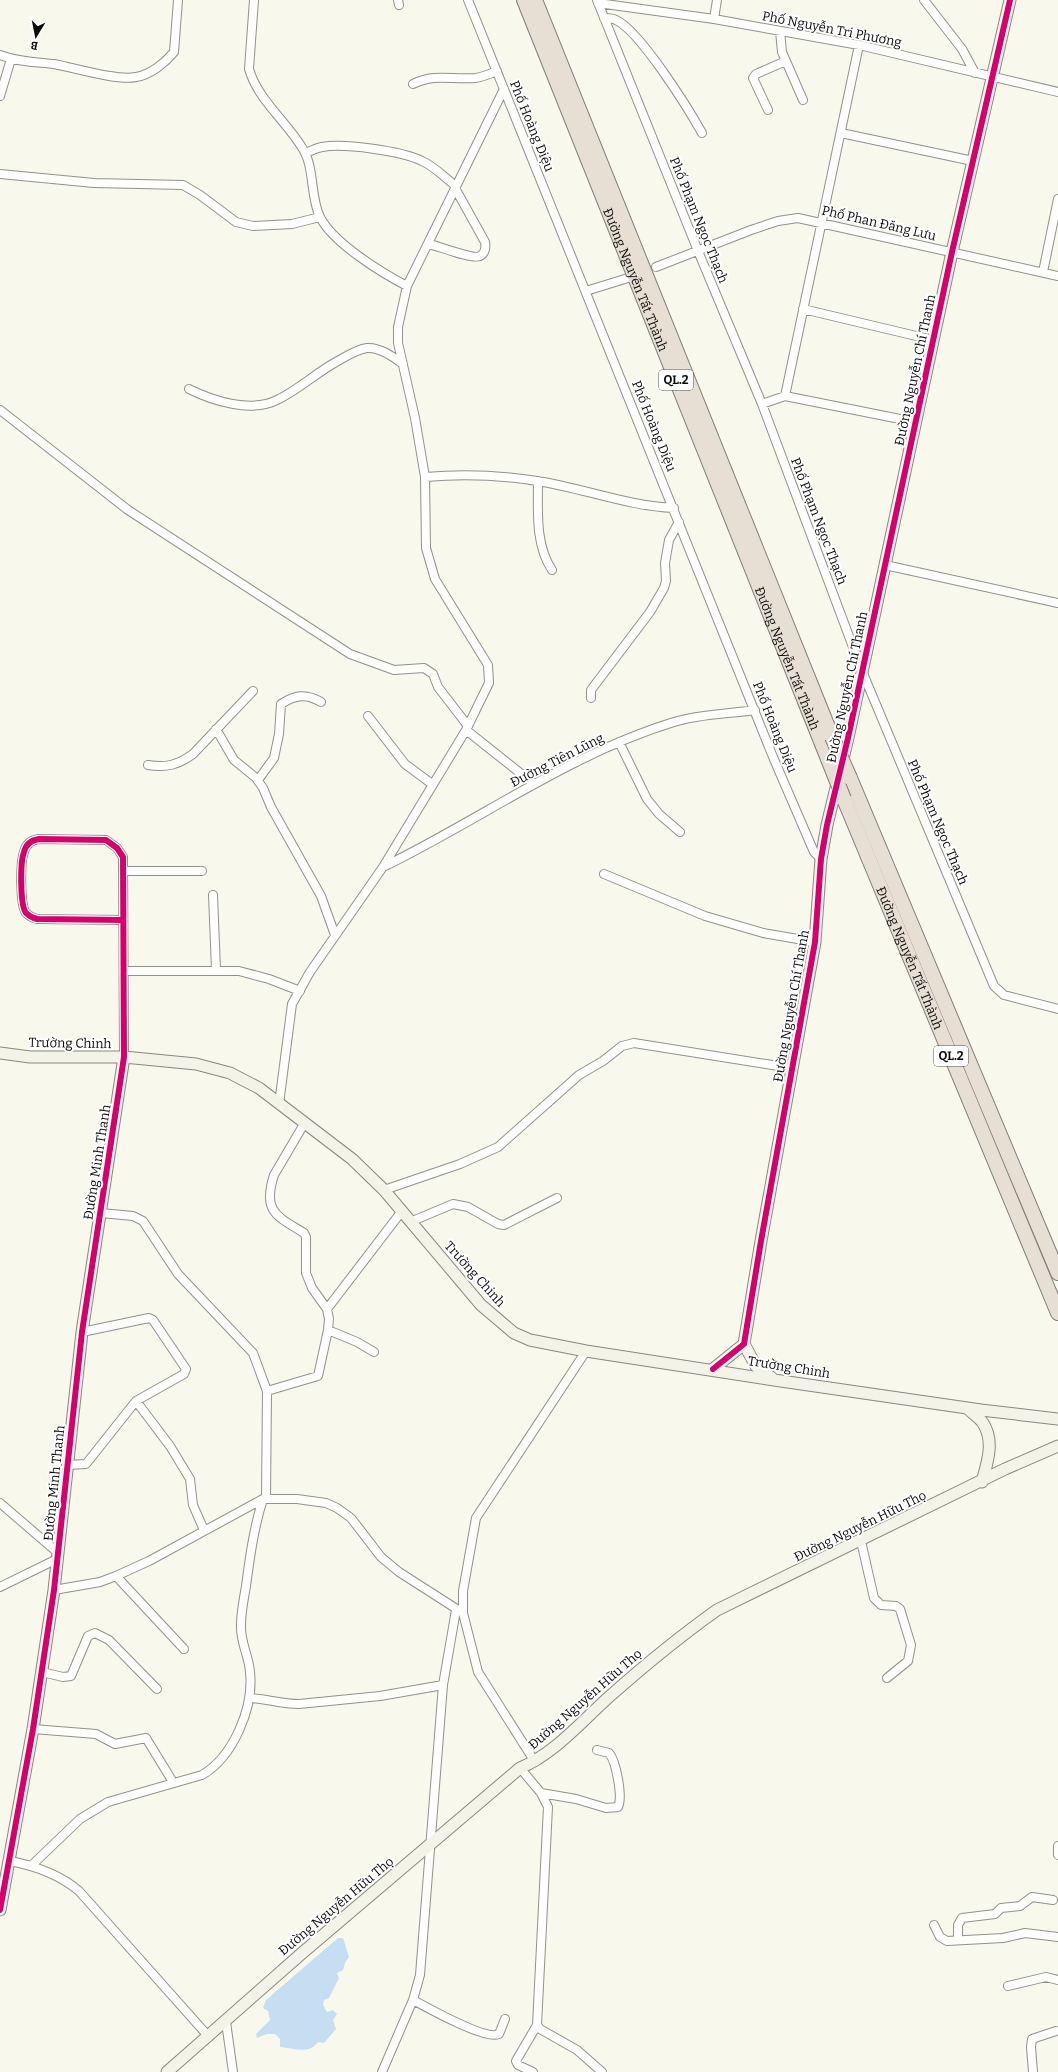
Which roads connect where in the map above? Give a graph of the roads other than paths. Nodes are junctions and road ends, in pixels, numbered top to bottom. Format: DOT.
graph roads {
  1 [pos="178,0"];
  2 [pos="254,0"];
  3 [pos="468,0"];
  4 [pos="524,0"];
  5 [pos="535,0"];
  6 [pos="717,0"];
  7 [pos="924,0"];
  8 [pos="1010,0"];
  9 [pos="598,1"];
  10 [pos="604,18"];
  11 [pos="714,19"];
  12 [pos="780,31"];
  13 [pos="859,45"];
  14 [pos="0,55"];
  15 [pos="11,59"];
  16 [pos="786,61"];
  17 [pos="497,71"];
  18 [pos="975,73"];
  19 [pos="992,77"];
  20 [pos="413,84"];
  21 [pos="504,89"];
  22 [pos="1058,92"];
  23 [pos="0,96"];
  24 [pos="803,100"];
  25 [pos="768,110"];
  26 [pos="702,133"];
  27 [pos="841,133"];
  28 [pos="305,153"];
  29 [pos="973,161"];
  30 [pos="0,174"];
  31 [pos="456,187"];
  32 [pos="1058,199"];
  33 [pos="320,217"];
  34 [pos="822,222"];
  35 [pos="429,244"];
  36 [pos="698,251"];
  37 [pos="952,252"];
  38 [pos="656,267"];
  39 [pos="1043,272"];
  40 [pos="1058,276"];
  41 [pos="628,278"];
  42 [pos="407,286"];
  43 [pos="586,291"];
  44 [pos="803,310"];
  45 [pos="933,340"];
  46 [pos="403,364"];
  47 [pos="189,389"];
  48 [pos="784,396"];
  49 [pos="762,404"];
  50 [pos="0,410"];
  51 [pos="915,422"];
  52 [pos="425,477"];
  53 [pos="538,481"];
  54 [pos="674,508"];
  55 [pos="679,522"];
  56 [pos="885,565"];
  57 [pos="552,570"];
  58 [pos="1058,603"];
  59 [pos="862,670"];
  60 [pos="253,691"];
  61 [pos="591,698"];
  62 [pos="321,702"];
  63 [pos="755,710"];
  64 [pos="368,716"];
  65 [pos="467,728"];
  66 [pos="216,729"];
  67 [pos="619,742"];
  68 [pos="148,765"];
  69 [pos="258,780"];
  70 [pos="432,784"];
  71 [pos="534,784"];
  72 [pos="680,832"];
  73 [pos="821,859"];
  74 [pos="383,867"];
  75 [pos="123,871"];
  76 [pos="202,871"];
  77 [pos="604,874"];
  78 [pos="213,896"];
  79 [pos="123,920"];
  80 [pos="335,935"];
  81 [pos="815,942"];
  82 [pos="216,970"];
  83 [pos="124,972"];
  84 [pos="300,991"];
  85 [pos="1058,1009"];
  86 [pos="0,1053"];
  87 [pos="124,1057"];
  88 [pos="791,1068"];
  89 [pos="279,1104"];
  90 [pos="304,1124"];
  91 [pos="384,1190"];
  92 [pos="557,1198"];
  93 [pos="402,1211"];
  94 [pos="101,1213"];
  95 [pos="410,1222"];
  96 [pos="1058,1273"];
  97 [pos="327,1309"];
  98 [pos="1058,1313"];
  99 [pos="328,1330"];
  100 [pos="82,1332"];
  101 [pos="744,1344"];
  102 [pos="586,1351"];
  103 [pos="374,1352"];
  104 [pos="713,1369"];
  105 [pos="774,1380"];
  106 [pos="267,1391"];
  107 [pos="136,1401"];
  108 [pos="967,1408"];
  109 [pos="1058,1419"];
  110 [pos="1058,1446"];
  111 [pos="66,1465"];
  112 [pos="982,1482"];
  113 [pos="264,1498"];
  114 [pos="0,1503"];
  115 [pos="204,1530"];
  116 [pos="861,1542"];
  117 [pos="57,1556"];
  118 [pos="116,1576"];
  119 [pos="0,1587"];
  120 [pos="54,1590"];
  121 [pos="460,1612"];
  122 [pos="184,1649"];
  123 [pos="42,1672"];
  124 [pos="887,1678"];
  125 [pos="443,1685"];
  126 [pos="157,1688"];
  127 [pos="251,1698"];
  128 [pos="33,1729"];
  129 [pos="597,1750"];
  130 [pos="535,1762"];
  131 [pos="520,1768"];
  132 [pos="174,1782"];
  133 [pos="541,1793"];
  134 [pos="430,1844"];
  135 [pos="1058,1846"];
  136 [pos="1058,1855"];
  137 [pos="10,1861"];
  138 [pos="32,1865"];
  139 [pos="1053,1900"];
  140 [pos="0,1910"];
  141 [pos="934,1925"];
  142 [pos="1058,1937"];
  143 [pos="958,1940"];
  144 [pos="1058,1980"];
  145 [pos="1008,1986"];
  146 [pos="413,2000"];
  147 [pos="505,2019"];
  148 [pos="226,2022"];
  149 [pos="538,2025"];
  150 [pos="1056,2031"];
  151 [pos="209,2037"];
  152 [pos="167,2072"];
  153 [pos="233,2072"];
  154 [pos="382,2072"];
  155 [pos="533,2072"];
  156 [pos="602,2072"];
  157 [pos="1034,2072"];
  1 -- 15 [label="street"];
  2 -- 28 [label="street"];
  3 -- 17 [label="street, Phố Hoàng Diệu"];
  4 -- 98 [label="highway, Đường Nguyễn Tất Thành / QL.2, bridge"];
  5 -- 96 [label="highway, Đường Nguyễn Tất Thành / QL.2, bridge"];
  6 -- 11 [label="street"];
  7 -- 18 [label="street"];
  8 -- 19 [label="main road, Đường Nguyễn Chí Thanh"];
  9 -- 10 [label="street, Phố Phạm Ngọc Thạch"];
  9 -- 11 [label="street, Phố Nguyễn Tri Phương"];
  10 -- 26 [label="street"];
  10 -- 36 [label="street, Phố Phạm Ngọc Thạch"];
  11 -- 12 [label="street, Phố Nguyễn Tri Phương"];
  12 -- 13 [label="street, Phố Nguyễn Tri Phương"];
  12 -- 16 [label="street"];
  13 -- 18 [label="street, Phố Nguyễn Tri Phương"];
  13 -- 27 [label="street"];
  14 -- 15 [label="street"];
  15 -- 23 [label="street"];
  16 -- 24 [label="street"];
  16 -- 25 [label="street"];
  17 -- 20 [label="street"];
  17 -- 21 [label="street, Phố Hoàng Diệu"];
  18 -- 19 [label="street, Phố Nguyễn Tri Phương"];
  19 -- 22 [label="street, Phố Nguyễn Tri Phương"];
  19 -- 29 [label="main road, Đường Nguyễn Chí Thanh"];
  21 -- 31 [label="street"];
  21 -- 43 [label="street, Phố Hoàng Diệu"];
  27 -- 29 [label="street"];
  27 -- 34 [label="street"];
  28 -- 31 [label="street"];
  28 -- 33 [label="street"];
  29 -- 37 [label="main road, Đường Nguyễn Chí Thanh"];
  30 -- 33 [label="street"];
  31 -- 35 [label="street"];
  31 -- 35 [label="street"];
  32 -- 39 [label="street"];
  33 -- 42 [label="street"];
  34 -- 36 [label="street, Phố Phan Đăng Lưu"];
  34 -- 37 [label="street, Phố Phan Đăng Lưu"];
  34 -- 44 [label="street"];
  35 -- 42 [label="street"];
  36 -- 38 [label="street, Phố Phan Đăng Lưu"];
  36 -- 49 [label="street, Phố Phạm Ngọc Thạch"];
  37 -- 39 [label="street, Phố Phan Đăng Lưu"];
  37 -- 45 [label="main road, Đường Nguyễn Chí Thanh"];
  39 -- 40 [label="street, Phố Phan Đăng Lưu"];
  41 -- 43 [label="street"];
  42 -- 46 [label="street"];
  43 -- 54 [label="street, Phố Hoàng Diệu"];
  44 -- 45 [label="street"];
  44 -- 48 [label="street"];
  45 -- 51 [label="main road, Đường Nguyễn Chí Thanh"];
  46 -- 47 [label="street"];
  46 -- 52 [label="street"];
  48 -- 49 [label="street"];
  48 -- 51 [label="street"];
  49 -- 59 [label="street, Phố Phạm Ngọc Thạch"];
  50 -- 65 [label="street"];
  51 -- 56 [label="main road, Đường Nguyễn Chí Thanh"];
  52 -- 53 [label="street"];
  52 -- 65 [label="street"];
  53 -- 54 [label="street"];
  53 -- 57 [label="street"];
  54 -- 55 [label="street, Phố Hoàng Diệu"];
  55 -- 61 [label="street"];
  55 -- 63 [label="street, Phố Hoàng Diệu"];
  56 -- 58 [label="street"];
  56 -- 59 [label="main road, Đường Nguyễn Chí Thanh"];
  59 -- 73 [label="main road, Đường Nguyễn Chí Thanh"];
  59 -- 85 [label="street, Phố Phạm Ngọc Thạch"];
  60 -- 66 [label="street"];
  62 -- 69 [label="street"];
  63 -- 67 [label="street, Đường Tiên Lũng"];
  63 -- 73 [label="street, Phố Hoàng Diệu"];
  64 -- 70 [label="street"];
  65 -- 70 [label="street"];
  65 -- 71 [label="street"];
  66 -- 68 [label="street"];
  66 -- 69 [label="street"];
  67 -- 71 [label="street, Đường Tiên Lũng"];
  67 -- 72 [label="street"];
  69 -- 80 [label="street"];
  70 -- 74 [label="street"];
  71 -- 74 [label="street, Đường Tiên Lũng"];
  73 -- 81 [label="main road, Đường Nguyễn Chí Thanh"];
  74 -- 80 [label="street"];
  75 -- 76 [label="street"];
  75 -- 79 [label="street"];
  75 -- 79 [label="street"];
  77 -- 81 [label="street"];
  78 -- 82 [label="street"];
  79 -- 83 [label="street"];
  80 -- 84 [label="street"];
  81 -- 88 [label="main road, Đường Nguyễn Chí Thanh"];
  82 -- 83 [label="street"];
  82 -- 84 [label="street"];
  83 -- 87 [label="street"];
  84 -- 89 [label="street"];
  86 -- 87 [label="main road, Trường Chinh"];
  87 -- 89 [label="main road, Trường Chinh"];
  87 -- 94 [label="main road, Đường Minh Thanh"];
  88 -- 91 [label="street"];
  88 -- 101 [label="main road, Đường Nguyễn Chí Thanh"];
  89 -- 90 [label="main road, Trường Chinh"];
  90 -- 91 [label="main road, Trường Chinh"];
  90 -- 97 [label="street"];
  91 -- 93 [label="main road, Trường Chinh"];
  92 -- 95 [label="street"];
  93 -- 95 [label="main road, Trường Chinh"];
  93 -- 97 [label="street"];
  94 -- 100 [label="main road, Đường Minh Thanh"];
  94 -- 106 [label="street"];
  95 -- 102 [label="main road, Trường Chinh"];
  97 -- 99 [label="street"];
  99 -- 103 [label="street"];
  99 -- 106 [label="street"];
  100 -- 107 [label="street"];
  100 -- 111 [label="main road, Đường Minh Thanh"];
  101 -- 104 [label="main road"];
  101 -- 105 [label="main road"];
  102 -- 104 [label="main road, Trường Chinh"];
  102 -- 121 [label="street"];
  104 -- 105 [label="main road, Trường Chinh"];
  105 -- 108 [label="main road, Trường Chinh"];
  106 -- 113 [label="street"];
  107 -- 111 [label="street"];
  107 -- 115 [label="street"];
  108 -- 109 [label="main road, Trường Chinh"];
  108 -- 112 [label="main road"];
  110 -- 112 [label="main road, Đường Nguyễn Hữu Thọ"];
  111 -- 117 [label="main road, Đường Minh Thanh"];
  112 -- 116 [label="main road, Đường Nguyễn Hữu Thọ"];
  113 -- 115 [label="street"];
  113 -- 121 [label="street"];
  113 -- 127 [label="street"];
  114 -- 117 [label="street"];
  115 -- 118 [label="street"];
  116 -- 124 [label="street"];
  116 -- 130 [label="main road, Đường Nguyễn Hữu Thọ"];
  117 -- 119 [label="street"];
  117 -- 120 [label="main road, Đường Minh Thanh"];
  118 -- 120 [label="street"];
  118 -- 122 [label="street"];
  120 -- 123 [label="main road, Đường Minh Thanh"];
  121 -- 125 [label="street"];
  121 -- 130 [label="street"];
  123 -- 126 [label="street"];
  123 -- 128 [label="main road, Đường Minh Thanh"];
  125 -- 127 [label="street"];
  125 -- 134 [label="street"];
  127 -- 132 [label="street"];
  128 -- 132 [label="street"];
  128 -- 137 [label="main road, Đường Minh Thanh"];
  129 -- 133 [label="street"];
  130 -- 131 [label="main road, Đường Nguyễn Hữu Thọ"];
  131 -- 133 [label="street"];
  131 -- 134 [label="main road, Đường Nguyễn Hữu Thọ"];
  132 -- 138 [label="street"];
  133 -- 149 [label="street"];
  134 -- 146 [label="street"];
  134 -- 148 [label="main road, Đường Nguyễn Hữu Thọ"];
  135 -- 136 [label="street"];
  137 -- 138 [label="street"];
  137 -- 140 [label="main road, Đường Minh Thanh"];
  138 -- 151 [label="street"];
  139 -- 143 [label="street"];
  141 -- 143 [label="street"];
  142 -- 143 [label="street"];
  144 -- 145 [label="street"];
  146 -- 147 [label="street"];
  146 -- 154 [label="street"];
  148 -- 151 [label="main road, Đường Nguyễn Hữu Thọ"];
  148 -- 153 [label="street"];
  149 -- 155 [label="street"];
  149 -- 156 [label="street"];
  150 -- 157 [label="street"];
  151 -- 152 [label="main road, Đường Nguyễn Hữu Thọ"];
}
